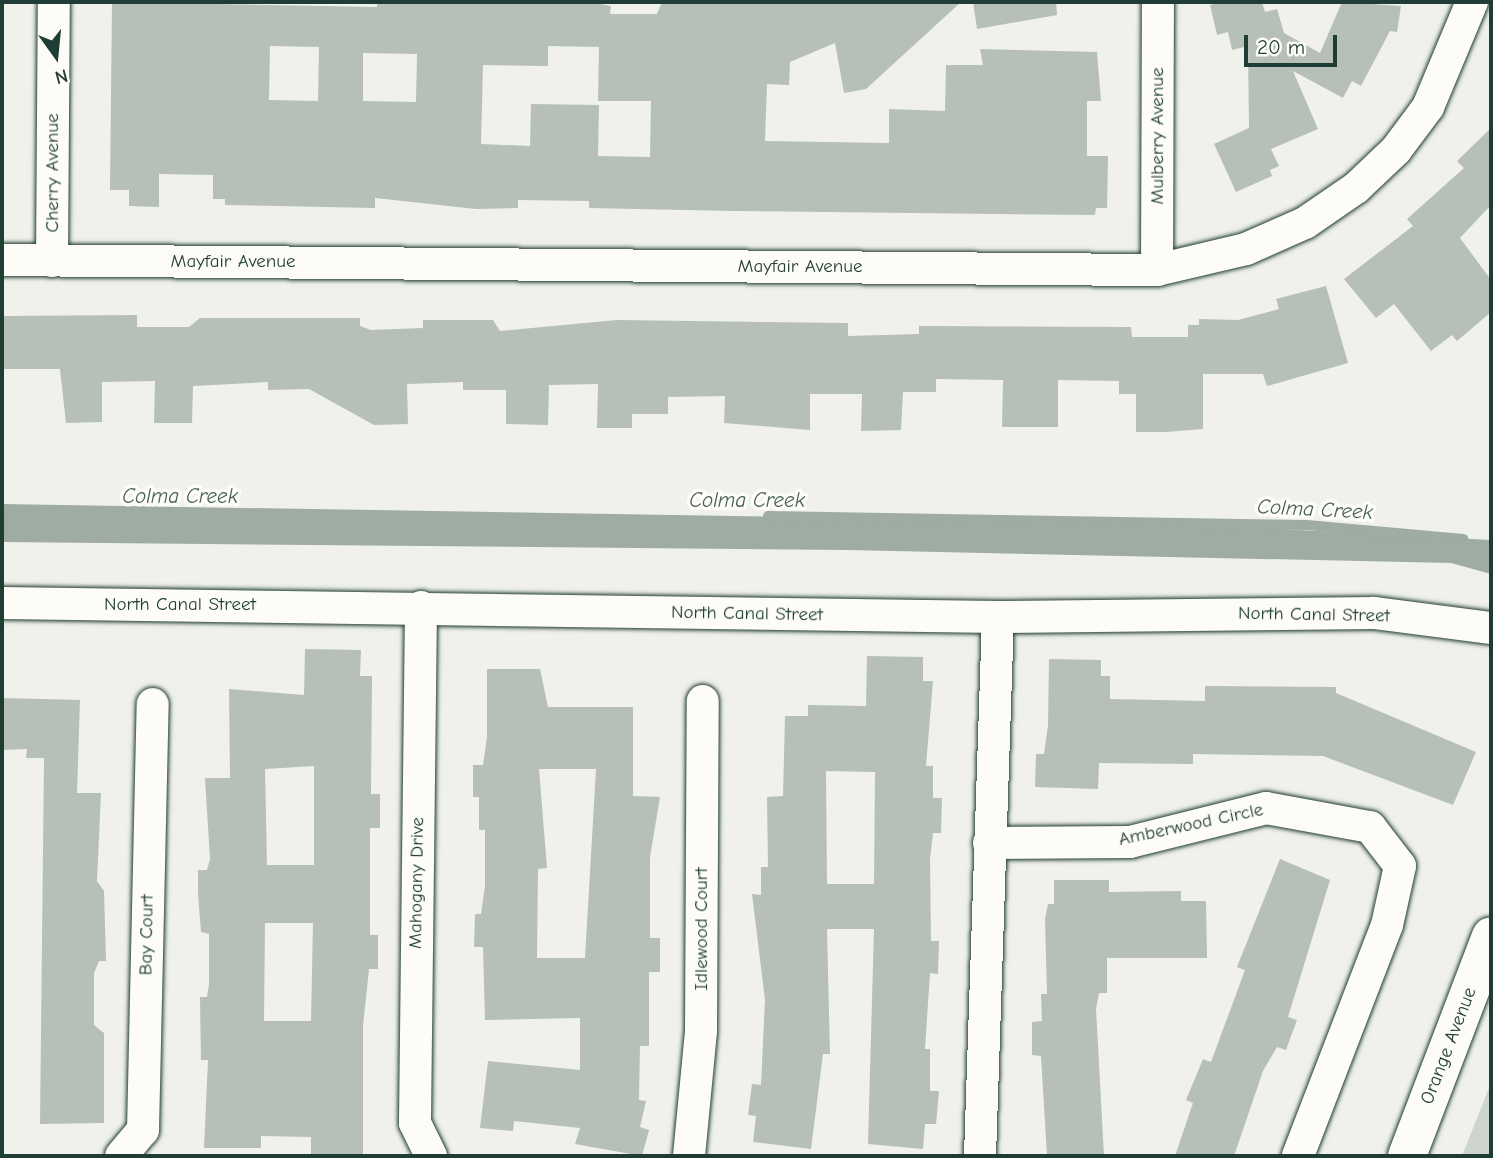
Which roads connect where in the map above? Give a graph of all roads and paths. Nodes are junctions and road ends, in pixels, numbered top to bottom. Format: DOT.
graph roads {
  1 [pos="54,2"];
  2 [pos="1158,2"];
  3 [pos="1474,2"];
  4 [pos="1491,7"];
  5 [pos="2,260"];
  6 [pos="52,261"];
  7 [pos="1157,270"];
  8 [pos="2,603"];
  9 [pos="421,607"];
  10 [pos="998,617"];
  11 [pos="1491,628"];
  12 [pos="703,701"];
  13 [pos="153,704"];
  14 [pos="989,843"];
  15 [pos="1491,936"];
  16 [pos="121,1156"];
  17 [pos="431,1156"];
  18 [pos="689,1156"];
  19 [pos="980,1156"];
  20 [pos="1298,1156"];
  21 [pos="1407,1156"];
  1 -- 6 [label="street, Cherry Avenue"];
  2 -- 7 [label="street, Mulberry Avenue"];
  3 -- 4 [label="street"];
  3 -- 7 [label="street, Mayfair Avenue"];
  5 -- 6 [label="street, Mayfair Avenue"];
  6 -- 7 [label="street, Mayfair Avenue"];
  8 -- 9 [label="street, North Canal Street"];
  9 -- 10 [label="street, North Canal Street"];
  9 -- 17 [label="street, Mahogany Drive"];
  10 -- 11 [label="street, North Canal Street"];
  10 -- 14 [label="street"];
  12 -- 18 [label="street, Idlewood Court"];
  13 -- 16 [label="street, Bay Court"];
  14 -- 19 [label="street"];
  14 -- 20 [label="street, Amberwood Circle"];
  15 -- 21 [label="street, Orange Avenue"];
}
